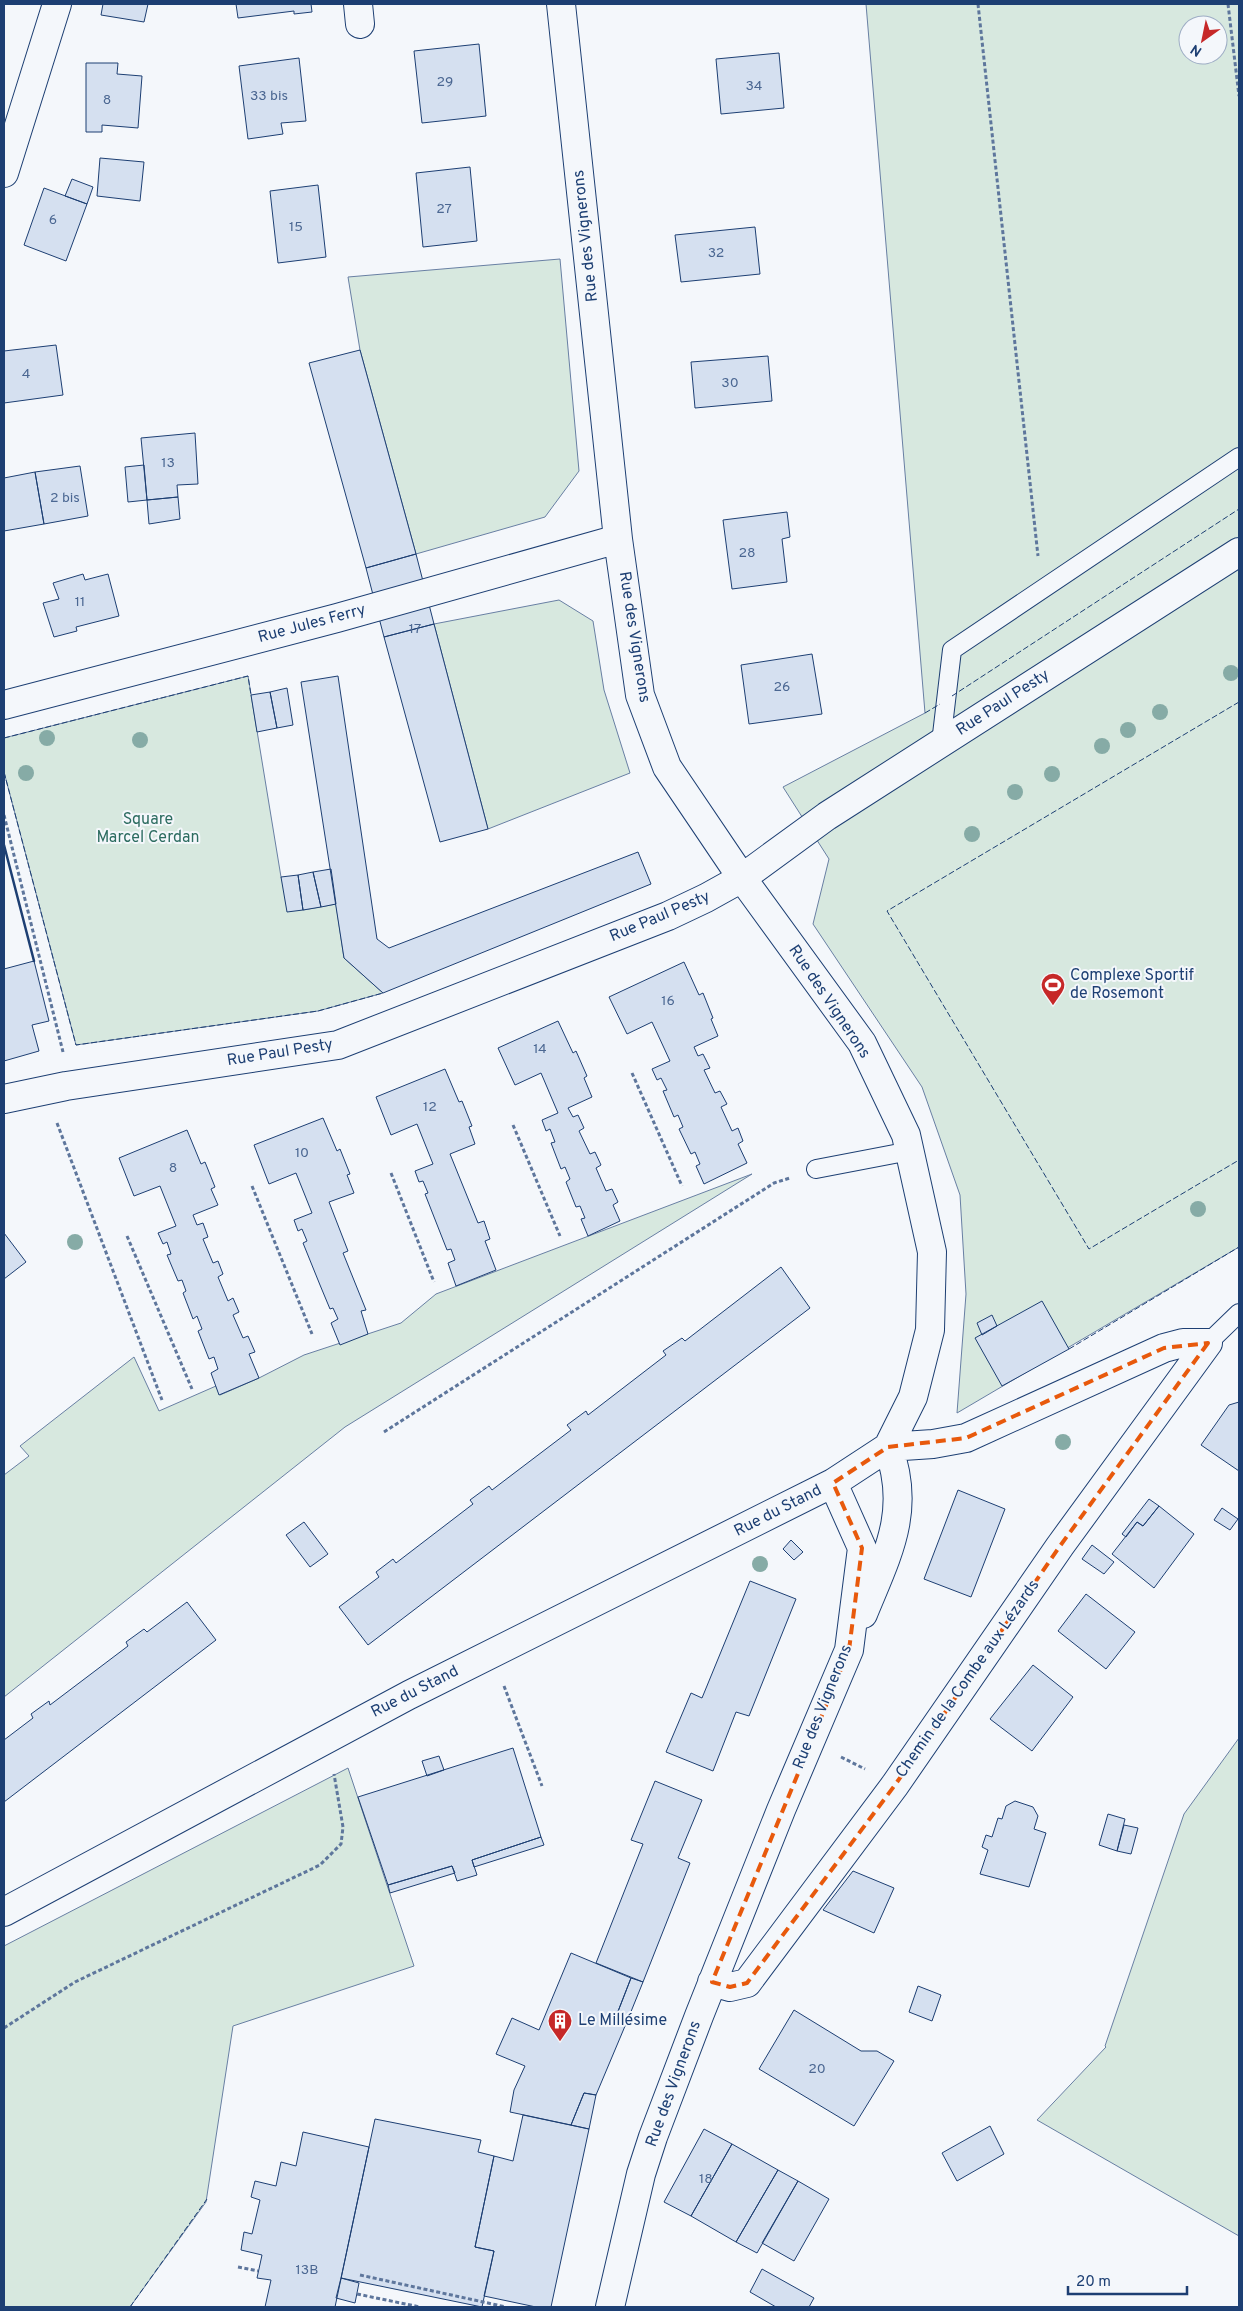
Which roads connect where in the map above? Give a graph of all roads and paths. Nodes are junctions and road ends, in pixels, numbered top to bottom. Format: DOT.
graph roads {
  1 [pos="57,4"];
  2 [pos="561,4"];
  3 [pos="978,4"];
  4 [pos="1228,4"];
  5 [pos="1239,96"];
  6 [pos="4,172"];
  7 [pos="1239,457"];
  8 [pos="618,539"];
  9 [pos="1239,552"];
  10 [pos="1042,592"];
  11 [pos="4,705"];
  12 [pos="941,743"];
  13 [pos="4,815"];
  14 [pos="742,878"];
  15 [pos="64,1055"];
  16 [pos="632,1073"];
  17 [pos="4,1099"];
  18 [pos="54,1116"];
  19 [pos="513,1125"];
  20 [pos="910,1151"];
  21 [pos="816,1169"];
  22 [pos="390,1173"];
  23 [pos="252,1186"];
  24 [pos="682,1186"];
  25 [pos="127,1236"];
  26 [pos="560,1236"];
  27 [pos="434,1282"];
  28 [pos="1239,1313"];
  29 [pos="312,1334"];
  30 [pos="1208,1343"];
  31 [pos="192,1389"];
  32 [pos="162,1400"];
  33 [pos="384,1432"];
  34 [pos="888,1446"];
  35 [pos="833,1482"];
  36 [pos="849,1650"];
  37 [pos="503,1683"];
  38 [pos="834,1754"];
  39 [pos="332,1769"];
  40 [pos="895,1784"];
  41 [pos="542,1786"];
  42 [pos="4,1912"];
  43 [pos="712,1982"];
  44 [pos="4,2028"];
  45 [pos="238,2267"];
  46 [pos="258,2271"];
  47 [pos="360,2275"];
  48 [pos="357,2294"];
  49 [pos="420,2307"];
  50 [pos="506,2307"];
  51 [pos="610,2307"];
  1 -- 6 [label="street"];
  2 -- 8 [label="street, Rue des Vignerons"];
  3 -- 10 [label="path"];
  4 -- 5 [label="path"];
  7 -- 10 [label="lane"];
  8 -- 11 [label="street, Rue Jules Ferry"];
  8 -- 14 [label="street, Rue des Vignerons"];
  9 -- 12 [label="street, Rue Paul Pesty"];
  10 -- 12 [label="lane"];
  12 -- 14 [label="street, Rue Paul Pesty"];
  13 -- 15 [label="path"];
  14 -- 17 [label="street, Rue Paul Pesty"];
  14 -- 20 [label="street, Rue des Vignerons"];
  16 -- 24 [label="path"];
  18 -- 32 [label="path"];
  19 -- 26 [label="path"];
  20 -- 21 [label="lane"];
  20 -- 34 [label="street, Rue des Vignerons"];
  21 -- 33 [label="path"];
  22 -- 27 [label="path"];
  23 -- 29 [label="path"];
  25 -- 31 [label="path"];
  28 -- 30 [label="lane, Chemin de la Combe aux Lézards"];
  30 -- 34 [label="street"];
  30 -- 40 [label="street, Chemin de la Combe aux Lézards"];
  34 -- 35 [label="street, Rue des Vignerons"];
  34 -- 36 [label="street"];
  35 -- 36 [label="street, Rue des Vignerons"];
  35 -- 42 [label="street, Rue du Stand"];
  36 -- 43 [label="street, Rue des Vignerons"];
  37 -- 41 [label="path"];
  38 -- 40 [label="path"];
  39 -- 44 [label="path"];
  40 -- 43 [label="street, Chemin de la Combe aux Lézards"];
  43 -- 51 [label="street, Rue des Vignerons"];
  45 -- 46 [label="path"];
  47 -- 50 [label="path"];
  48 -- 49 [label="path"];
}
